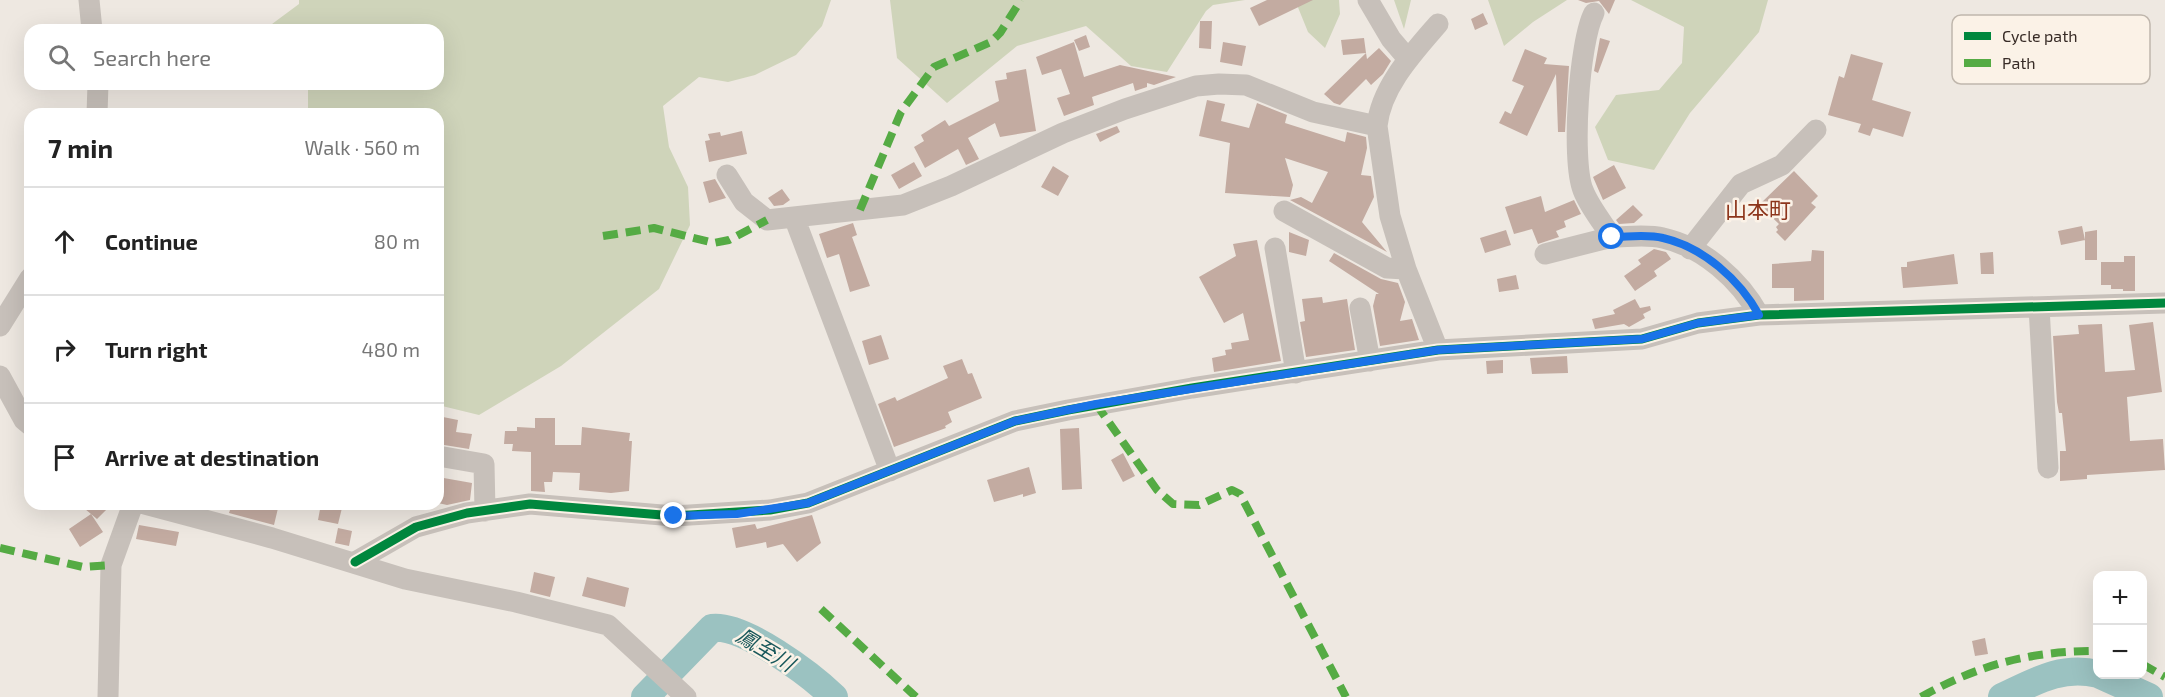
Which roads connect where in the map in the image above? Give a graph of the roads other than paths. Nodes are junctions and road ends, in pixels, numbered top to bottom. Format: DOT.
graph roads {
  1 [pos="89,0"];
  2 [pos="1368,0"];
  3 [pos="1594,13"];
  4 [pos="91,24"];
  5 [pos="1438,24"];
  6 [pos="1408,59"];
  7 [pos="98,90"];
  8 [pos="97,108"];
  9 [pos="1377,126"];
  10 [pos="1816,130"];
  11 [pos="727,175"];
  12 [pos="1284,211"];
  13 [pos="794,217"];
  14 [pos="1612,237"];
  15 [pos="1275,248"];
  16 [pos="1690,249"];
  17 [pos="1545,254"];
  18 [pos="1406,269"];
  19 [pos="24,288"];
  20 [pos="2165,303"];
  21 [pos="2039,307"];
  22 [pos="1360,308"];
  23 [pos="1759,315"];
  24 [pos="0,326"];
  25 [pos="1438,350"];
  26 [pos="1370,361"];
  27 [pos="1296,373"];
  28 [pos="0,376"];
  29 [pos="24,420"];
  30 [pos="444,457"];
  31 [pos="2048,468"];
  32 [pos="890,471"];
  33 [pos="132,510"];
  34 [pos="167,510"];
  35 [pos="485,511"];
  36 [pos="355,562"];
  37 [pos="108,697"];
  38 [pos="686,697"];
  1 -- 4 [label="street"];
  2 -- 6 [label="street"];
  3 -- 14 [label="street"];
  5 -- 6 [label="street"];
  6 -- 9 [label="street"];
  7 -- 8 [label="street"];
  9 -- 13 [label="street"];
  9 -- 18 [label="street"];
  10 -- 16 [label="street"];
  11 -- 13 [label="street"];
  12 -- 18 [label="street"];
  13 -- 32 [label="street"];
  14 -- 16 [label="street"];
  14 -- 17 [label="street"];
  15 -- 27 [label="street"];
  16 -- 23 [label="street"];
  18 -- 25 [label="street"];
  19 -- 24 [label="street"];
  20 -- 21 [label="street"];
  21 -- 23 [label="street"];
  21 -- 31 [label="street"];
  22 -- 26 [label="street"];
  23 -- 25 [label="street"];
  25 -- 26 [label="street"];
  26 -- 27 [label="street"];
  27 -- 32 [label="street"];
  28 -- 29 [label="street"];
  30 -- 35 [label="street"];
  32 -- 35 [label="street"];
  33 -- 37 [label="street"];
  34 -- 36 [label="street"];
  35 -- 36 [label="street"];
  36 -- 38 [label="street"];
}
